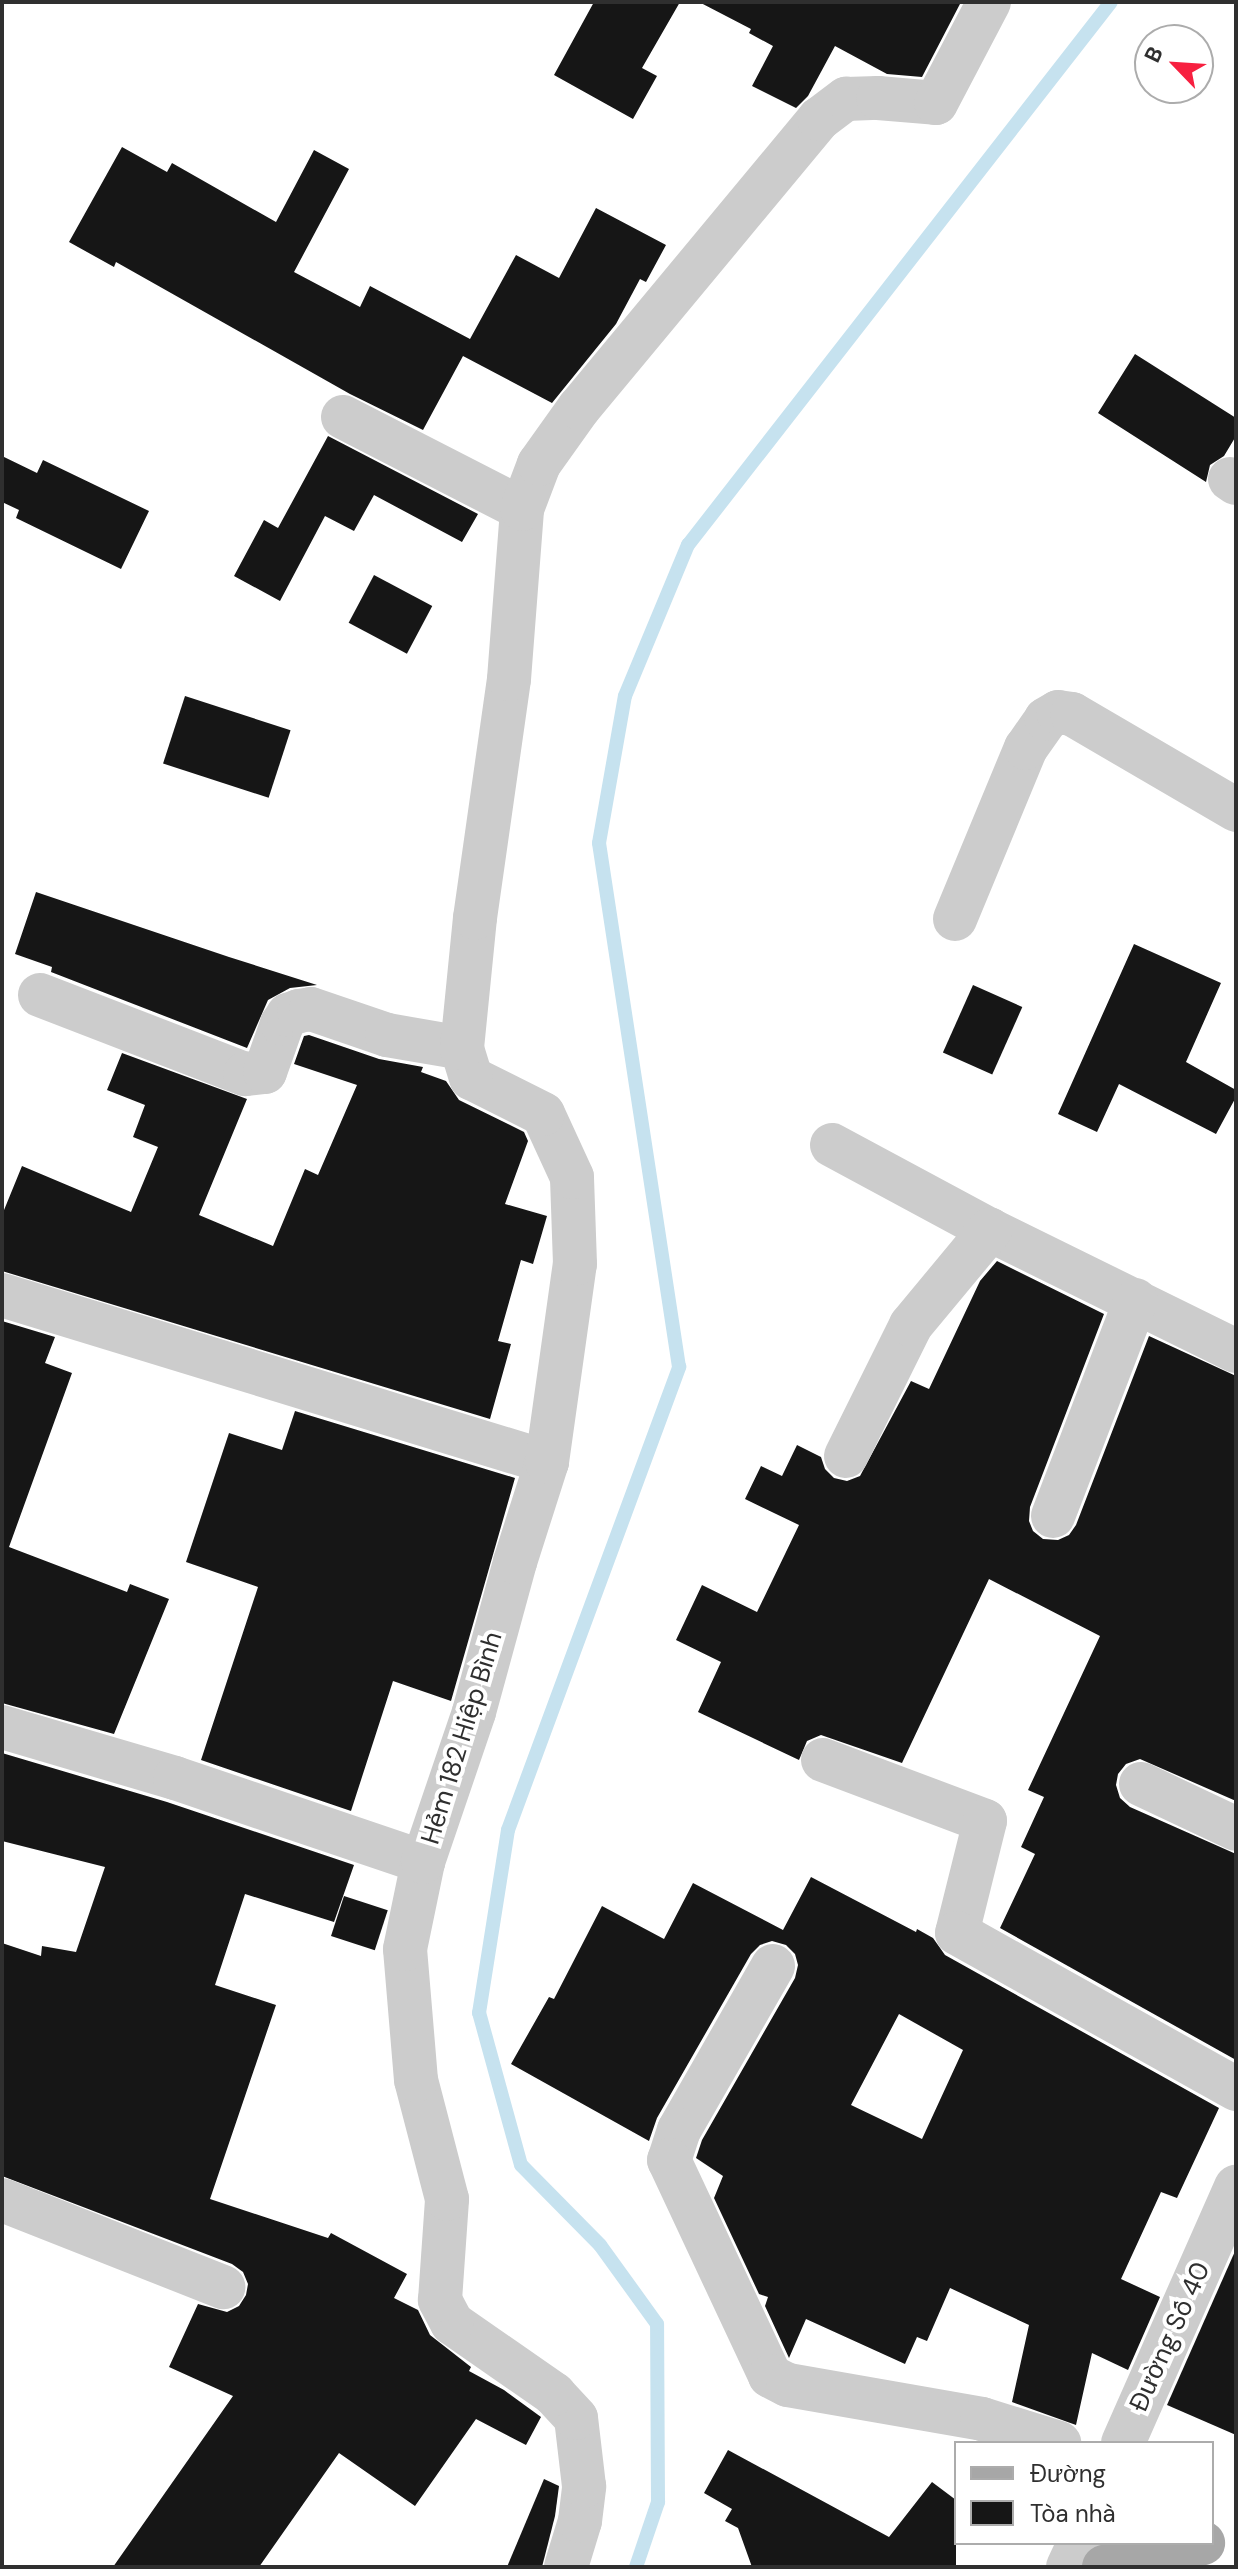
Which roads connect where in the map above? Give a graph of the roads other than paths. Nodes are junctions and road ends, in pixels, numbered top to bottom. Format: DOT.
graph roads {
  1 [pos="989,2"];
  2 [pos="343,417"];
  3 [pos="522,509"];
  4 [pos="1236,810"];
  5 [pos="955,919"];
  6 [pos="40,995"];
  7 [pos="462,1048"];
  8 [pos="832,1145"];
  9 [pos="990,1230"];
  10 [pos="2,1295"];
  11 [pos="1136,1300"];
  12 [pos="1236,1351"];
  13 [pos="846,1456"];
  14 [pos="547,1462"];
  15 [pos="1053,1516"];
  16 [pos="2,1727"];
  17 [pos="823,1760"];
  18 [pos="1141,1784"];
  19 [pos="1236,1829"];
  20 [pos="423,1862"];
  21 [pos="773,1966"];
  22 [pos="1236,2089"];
  23 [pos="1236,2187"];
  24 [pos="2,2200"];
  25 [pos="223,2287"];
  26 [pos="1053,2441"];
  27 [pos="1124,2441"];
  28 [pos="1236,2538"];
  29 [pos="1214,2541"];
  30 [pos="1078,2545"];
  31 [pos="1195,2545"];
  32 [pos="566,2567"];
  33 [pos="1068,2567"];
  34 [pos="1104,2567"];
  1 -- 3 [label="street"];
  2 -- 3 [label="street"];
  3 -- 7 [label="street"];
  4 -- 5 [label="street"];
  6 -- 7 [label="street"];
  7 -- 14 [label="street, Hẻm 182 Hiệp Bình"];
  8 -- 9 [label="street"];
  9 -- 11 [label="street"];
  9 -- 13 [label="street"];
  10 -- 14 [label="street"];
  11 -- 12 [label="street"];
  11 -- 15 [label="street"];
  14 -- 20 [label="street, Hẻm 182 Hiệp Bình"];
  16 -- 20 [label="street"];
  17 -- 22 [label="street"];
  18 -- 19 [label="street"];
  20 -- 32 [label="street, Hẻm 182 Hiệp Bình"];
  21 -- 26 [label="street"];
  23 -- 27 [label="street, Đường Số 40"];
  24 -- 25 [label="street"];
  28 -- 29 [label="main road"];
  30 -- 33 [label="street"];
  31 -- 34 [label="main road"];
}
